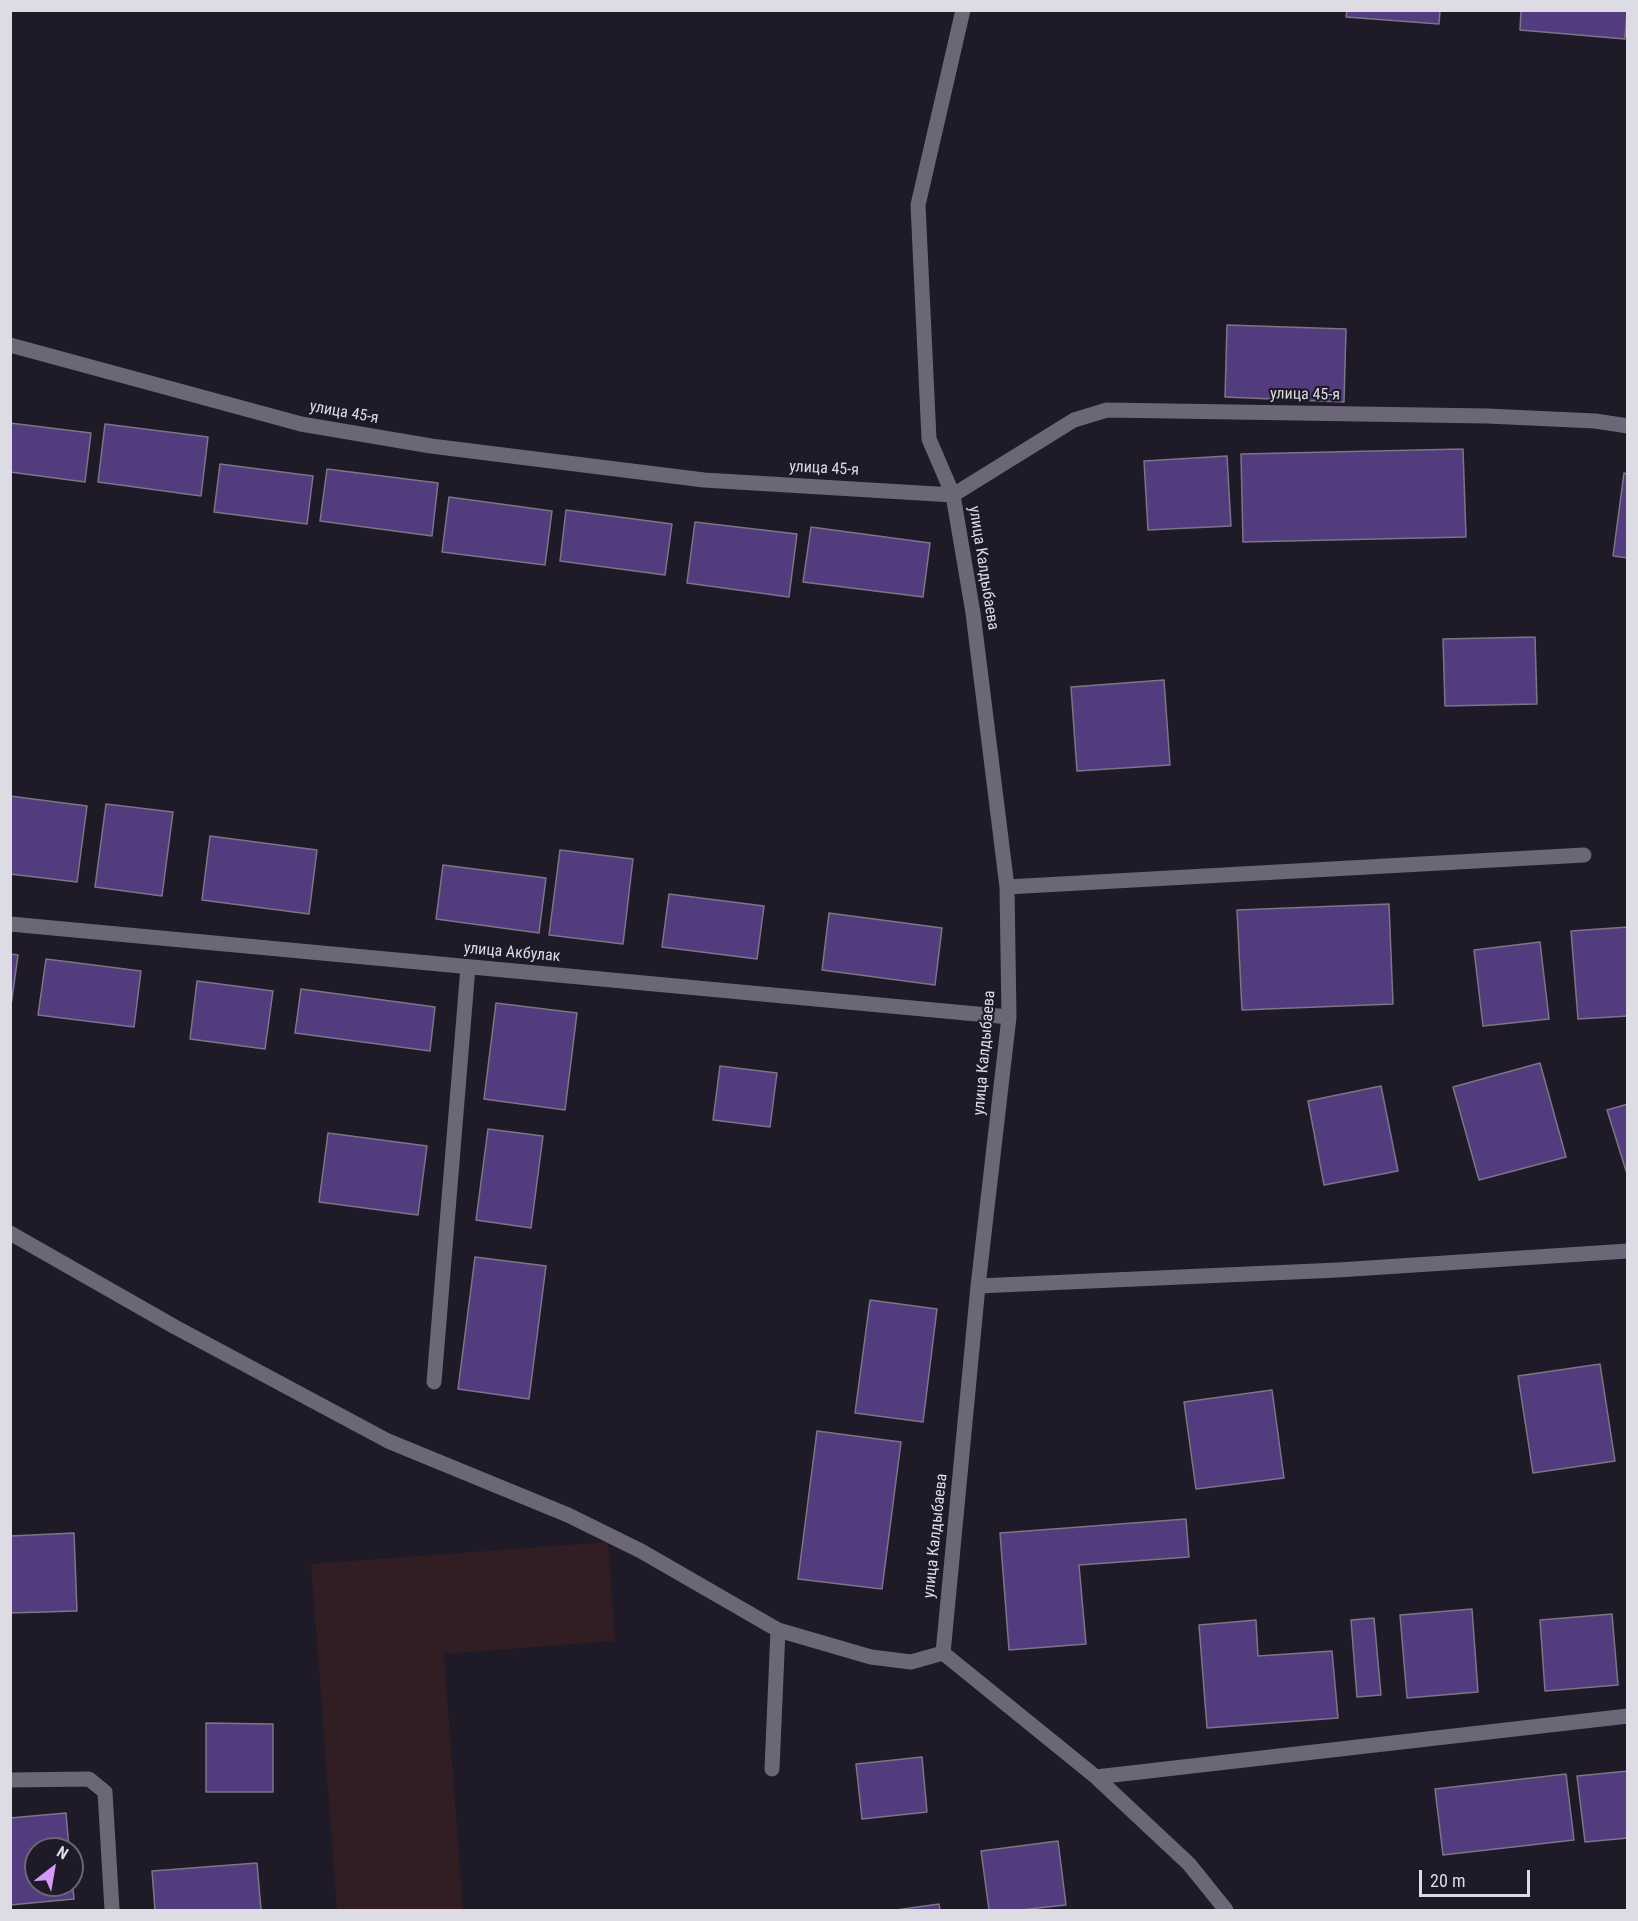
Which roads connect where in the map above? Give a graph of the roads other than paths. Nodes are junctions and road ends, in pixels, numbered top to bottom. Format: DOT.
graph roads {
  1 [pos="963,10"];
  2 [pos="10,345"];
  3 [pos="1628,426"];
  4 [pos="953,495"];
  5 [pos="1584,855"];
  6 [pos="1007,887"];
  7 [pos="10,924"];
  8 [pos="468,967"];
  9 [pos="1009,1017"];
  10 [pos="10,1233"];
  11 [pos="1628,1251"];
  12 [pos="978,1286"];
  13 [pos="434,1382"];
  14 [pos="778,1630"];
  15 [pos="943,1653"];
  16 [pos="1628,1716"];
  17 [pos="772,1769"];
  18 [pos="1096,1777"];
  19 [pos="10,1779"];
  20 [pos="112,1911"];
  21 [pos="1226,1911"];
  1 -- 4 [label="street, улица Калдыбаева"];
  2 -- 4 [label="street, улица 45-я"];
  3 -- 4 [label="street, улица 45-я"];
  4 -- 6 [label="street, улица Калдыбаева"];
  5 -- 6 [label="street"];
  6 -- 9 [label="street, улица Калдыбаева"];
  7 -- 8 [label="street, улица Акбулак"];
  8 -- 9 [label="street, улица Акбулак"];
  8 -- 13 [label="street"];
  9 -- 12 [label="street, улица Калдыбаева"];
  10 -- 14 [label="street"];
  11 -- 12 [label="street"];
  12 -- 15 [label="street, улица Калдыбаева"];
  14 -- 15 [label="street"];
  14 -- 17 [label="street"];
  15 -- 18 [label="street"];
  16 -- 18 [label="street"];
  18 -- 21 [label="street"];
  19 -- 20 [label="street"];
}
